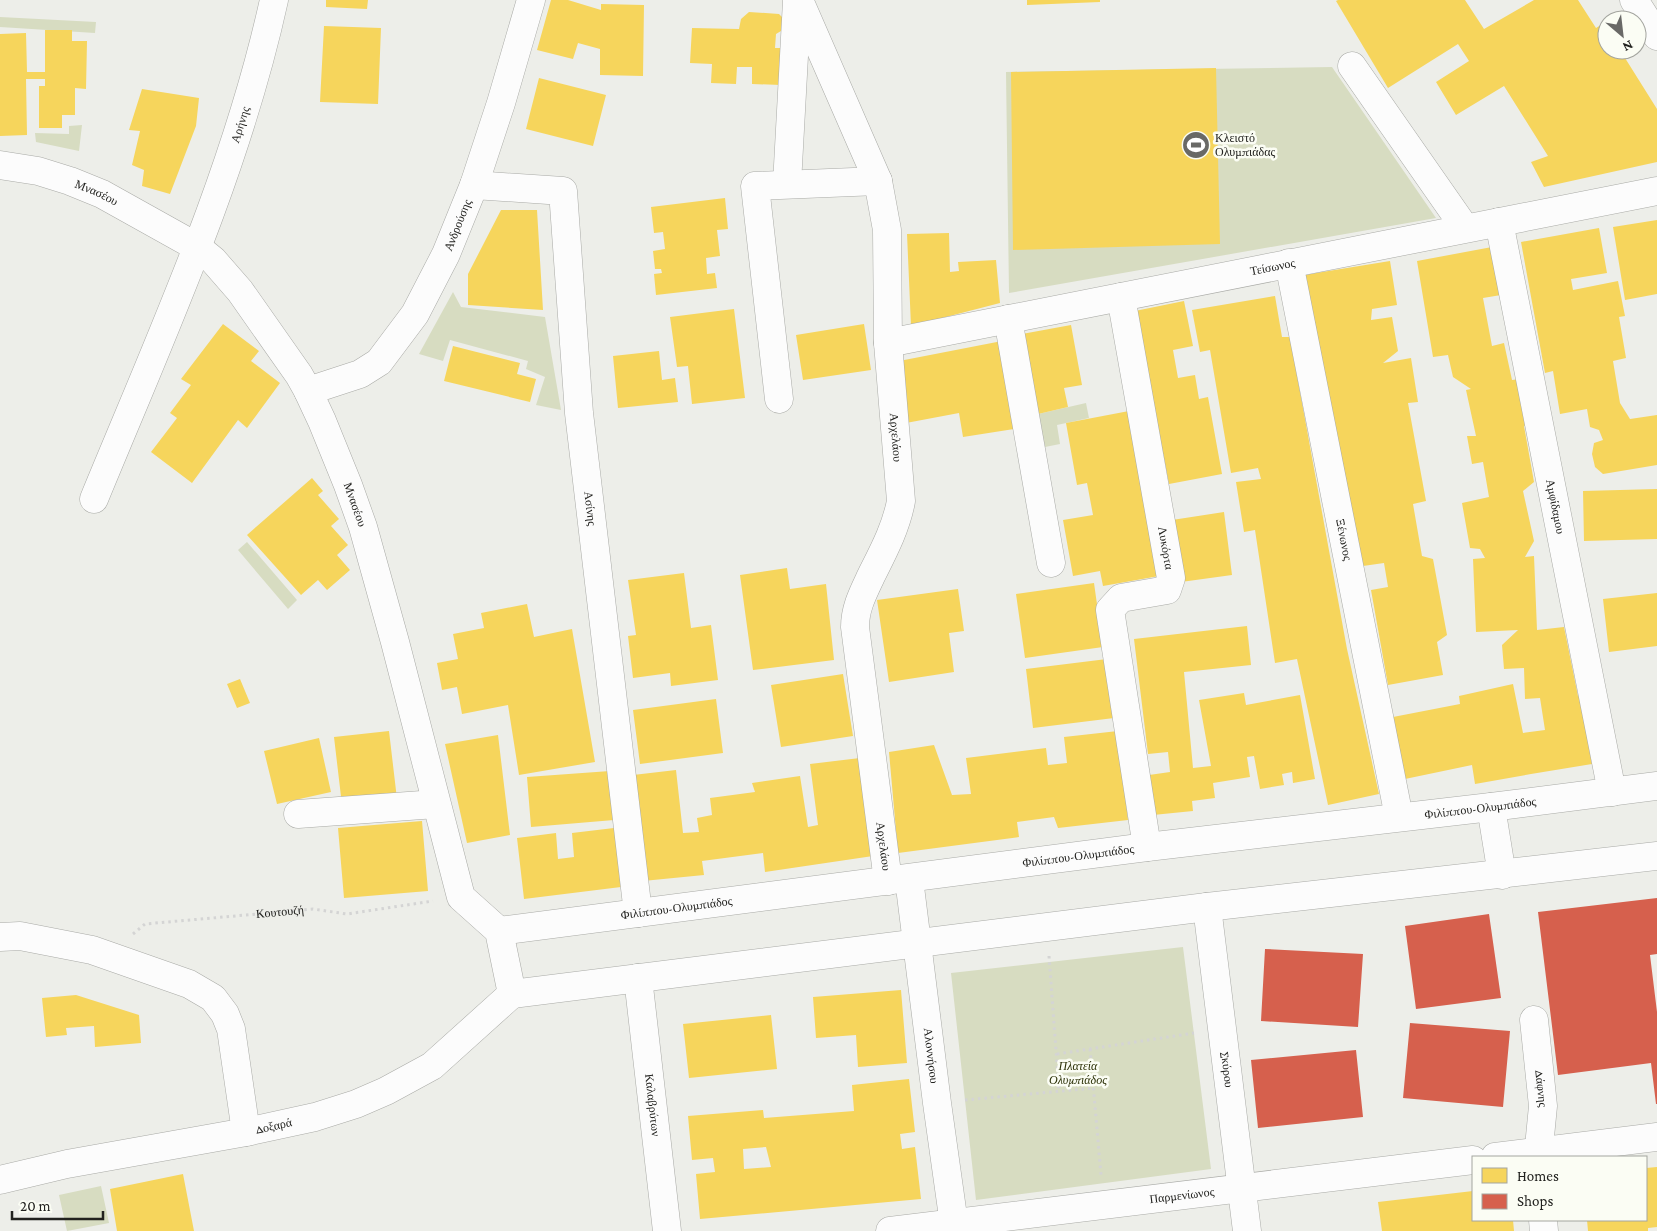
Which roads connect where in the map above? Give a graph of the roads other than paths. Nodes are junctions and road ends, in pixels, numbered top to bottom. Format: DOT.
graph roads {
  1 [pos="274,0"];
  2 [pos="531,0"];
  3 [pos="798,0"];
  4 [pos="1634,0"];
  5 [pos="1657,36"];
  6 [pos="1352,66"];
  7 [pos="0,165"];
  8 [pos="878,181"];
  9 [pos="787,184"];
  10 [pos="474,185"];
  11 [pos="1657,190"];
  12 [pos="1499,222"];
  13 [pos="1465,228"];
  14 [pos="197,246"];
  15 [pos="1289,263"];
  16 [pos="1121,297"];
  17 [pos="1008,319"];
  18 [pos="888,343"];
  19 [pos="308,391"];
  20 [pos="778,399"];
  21 [pos="94,499"];
  22 [pos="1051,563"];
  23 [pos="1657,786"];
  24 [pos="1612,792"];
  25 [pos="436,804"];
  26 [pos="1490,807"];
  27 [pos="298,814"];
  28 [pos="1399,818"];
  29 [pos="1147,847"];
  30 [pos="1657,856"];
  31 [pos="1502,875"];
  32 [pos="899,880"];
  33 [pos="1207,908"];
  34 [pos="638,913"];
  35 [pos="499,930"];
  36 [pos="0,937"];
  37 [pos="917,945"];
  38 [pos="638,978"];
  39 [pos="512,994"];
  40 [pos="1534,1020"];
  41 [pos="246,1132"];
  42 [pos="1657,1137"];
  43 [pos="1538,1155"];
  44 [pos="1516,1156"];
  45 [pos="1472,1160"];
  46 [pos="0,1180"];
  47 [pos="1241,1188"];
  48 [pos="955,1227"];
  49 [pos="667,1231"];
  50 [pos="890,1231"];
  51 [pos="1246,1231"];
  1 -- 14 [label="street, Αρήνης"];
  2 -- 10 [label="street, Ανδρούσης"];
  3 -- 8 [label="street, Αρχελάου"];
  3 -- 9 [label="street"];
  4 -- 5 [label="street"];
  6 -- 13 [label="street"];
  7 -- 14 [label="street, Μνασέου"];
  8 -- 9 [label="street"];
  8 -- 18 [label="street, Αρχελάου"];
  9 -- 20 [label="street"];
  10 -- 19 [label="street, Ανδρούσης"];
  10 -- 34 [label="street, Ασίνης"];
  11 -- 12 [label="street, Τείσωνος"];
  12 -- 13 [label="street, Τείσωνος"];
  12 -- 24 [label="street, Αμφίδαμου"];
  13 -- 15 [label="street, Τείσωνος"];
  14 -- 19 [label="street, Μνασέου"];
  14 -- 21 [label="street, Αρήνης"];
  15 -- 16 [label="street, Τείσωνος"];
  15 -- 28 [label="street, Ξένωνος"];
  16 -- 17 [label="street, Τείσωνος"];
  16 -- 29 [label="street, Λυκόρτα"];
  17 -- 18 [label="street, Τείσωνος"];
  17 -- 22 [label="street"];
  18 -- 32 [label="street, Αρχελάου"];
  19 -- 25 [label="street, Μνασέου"];
  23 -- 24 [label="street, Φιλίππου-Ολυμπιάδος"];
  24 -- 26 [label="street, Φιλίππου-Ολυμπιάδος"];
  25 -- 27 [label="street"];
  25 -- 35 [label="street, Μνασέου"];
  26 -- 28 [label="street, Φιλίππου-Ολυμπιάδος"];
  26 -- 31 [label="street"];
  28 -- 29 [label="street, Φιλίππου-Ολυμπιάδος"];
  29 -- 32 [label="street, Φιλίππου-Ολυμπιάδος"];
  30 -- 31 [label="street"];
  31 -- 33 [label="street"];
  32 -- 34 [label="street, Φιλίππου-Ολυμπιάδος"];
  32 -- 37 [label="street, Αλοννήσου"];
  33 -- 37 [label="street"];
  33 -- 47 [label="street, Σκύρου"];
  34 -- 35 [label="street, Φιλίππου-Ολυμπιάδος"];
  35 -- 39 [label="street"];
  36 -- 41 [label="street"];
  37 -- 38 [label="street"];
  37 -- 48 [label="street, Αλοννήσου"];
  38 -- 39 [label="street"];
  38 -- 49 [label="street, Καλαβρύτων"];
  39 -- 41 [label="street, Δοξαρά"];
  40 -- 43 [label="street, Δάφνης"];
  41 -- 46 [label="street, Δοξαρά"];
  42 -- 43 [label="street"];
  43 -- 44 [label="street"];
  45 -- 47 [label="street, Παρμενίωνος"];
  47 -- 48 [label="street, Παρμενίωνος"];
  47 -- 51 [label="street, Σκύρου"];
  48 -- 50 [label="street, Παρμενίωνος"];
}
